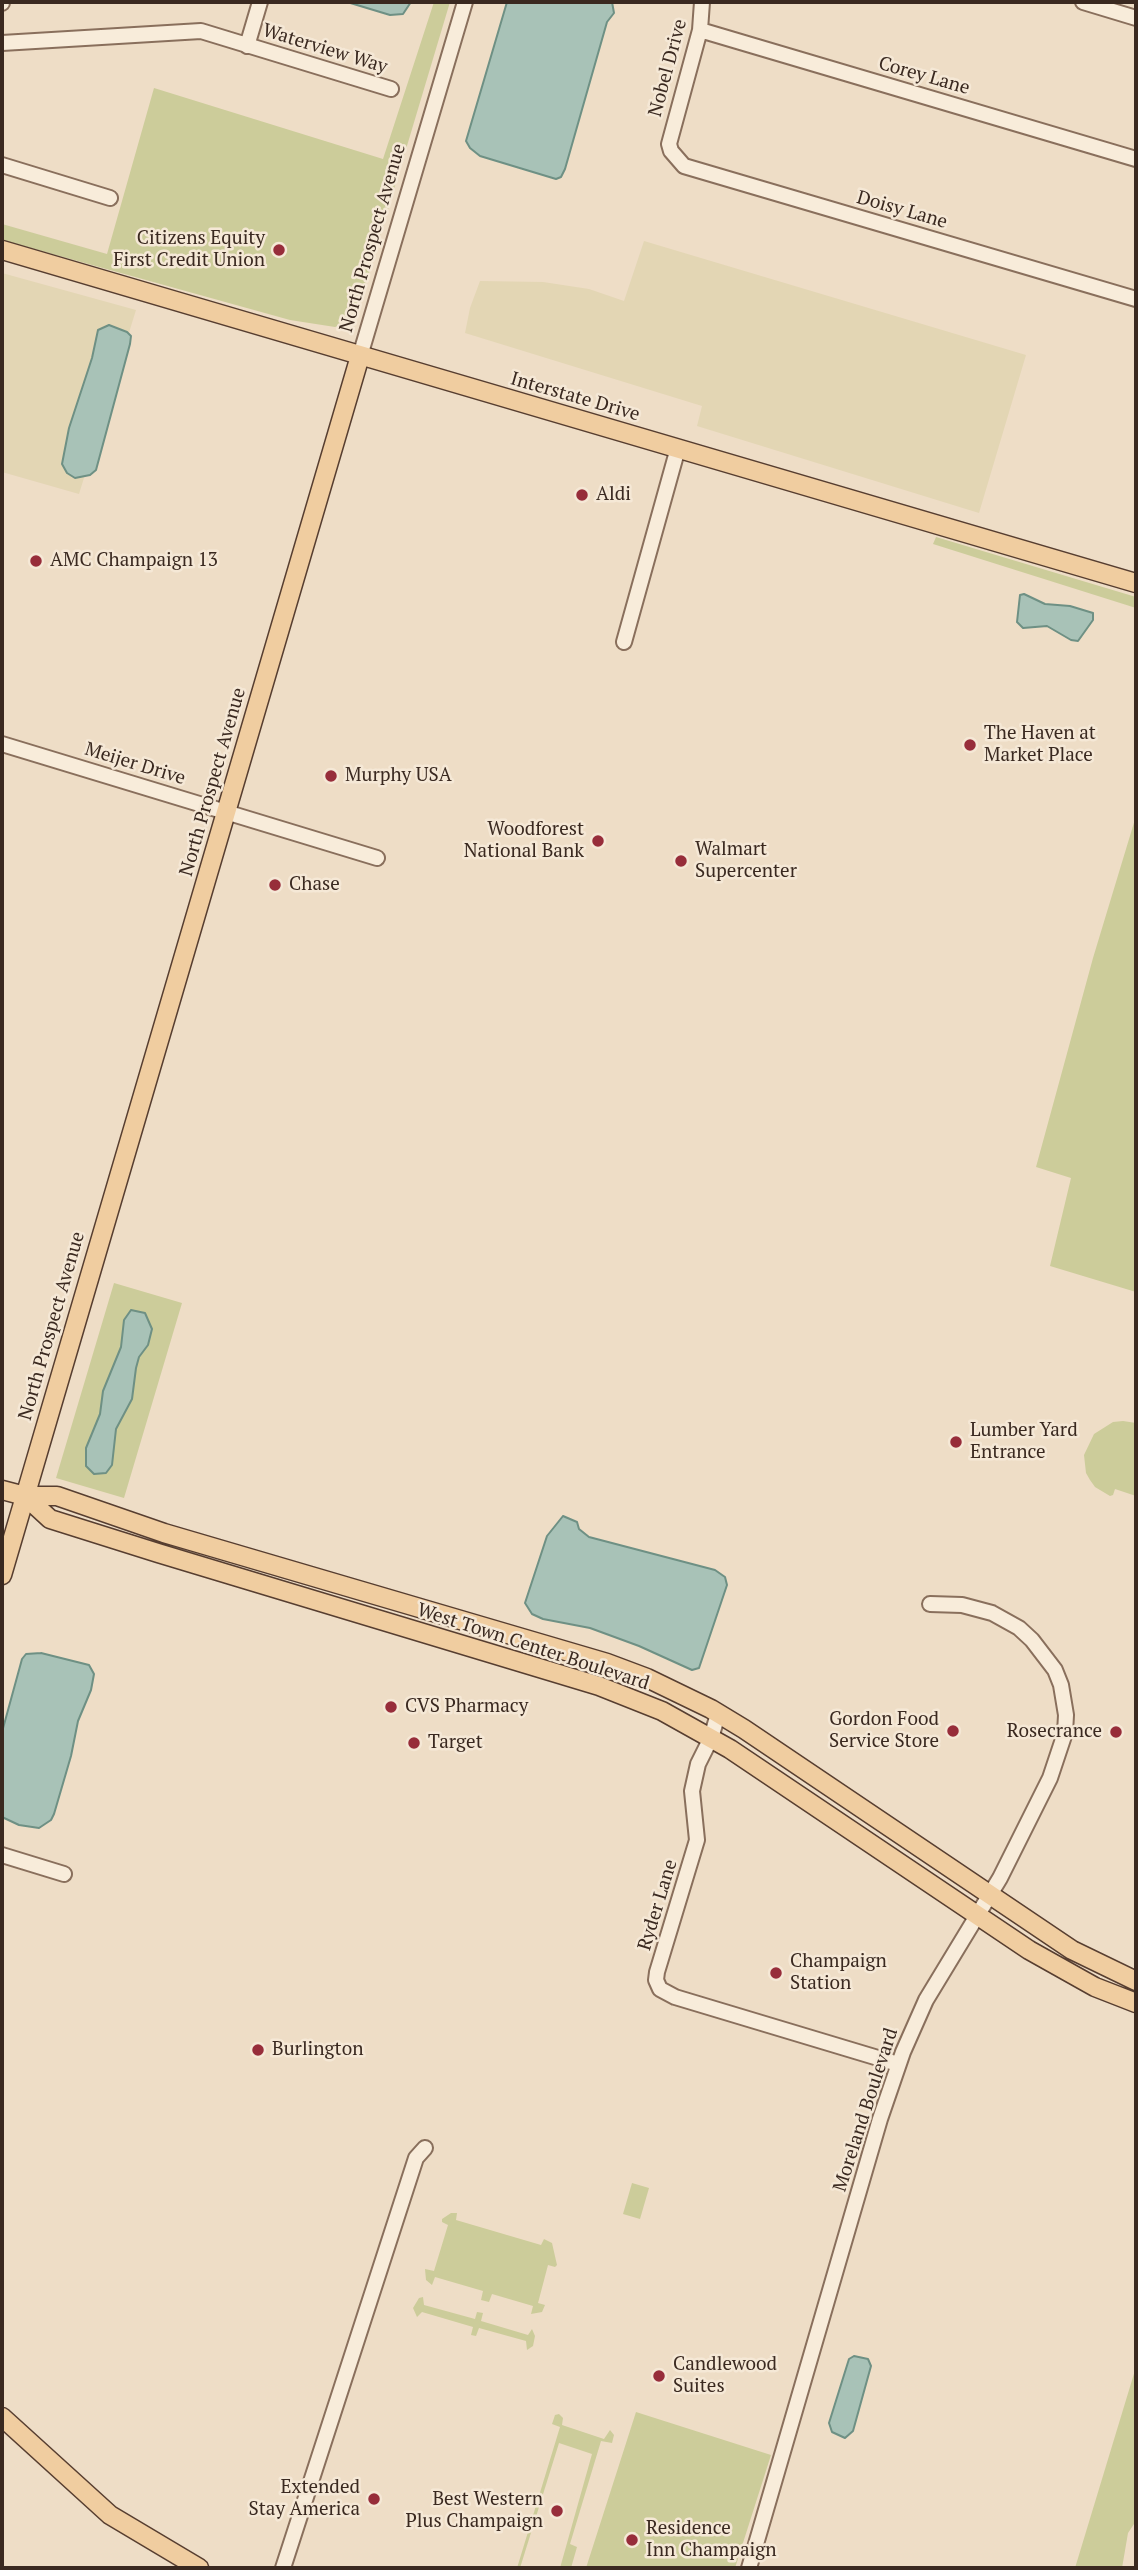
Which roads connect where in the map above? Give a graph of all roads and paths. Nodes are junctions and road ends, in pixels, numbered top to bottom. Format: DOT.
graph roads {
  1 [pos="260,2"];
  2 [pos="465,2"];
  3 [pos="702,2"];
  4 [pos="1083,2"];
  5 [pos="1119,7"];
  6 [pos="1136,18"];
  7 [pos="700,30"];
  8 [pos="2,43"];
  9 [pos="247,46"];
  10 [pos="391,89"];
  11 [pos="669,144"];
  12 [pos="1136,159"];
  13 [pos="2,165"];
  14 [pos="110,198"];
  15 [pos="2,250"];
  16 [pos="1136,299"];
  17 [pos="360,356"];
  18 [pos="678,449"];
  19 [pos="1136,583"];
  20 [pos="624,642"];
  21 [pos="2,744"];
  22 [pos="226,812"];
  23 [pos="377,858"];
  24 [pos="2,1490"];
  25 [pos="25,1496"];
  26 [pos="2,1575"];
  27 [pos="930,1604"];
  28 [pos="718,1714"];
  29 [pos="711,1738"];
  30 [pos="2,1855"];
  31 [pos="64,1874"];
  32 [pos="990,1894"];
  33 [pos="976,1914"];
  34 [pos="1136,1981"];
  35 [pos="1136,2003"];
  36 [pos="898,2064"];
  37 [pos="425,2148"];
  38 [pos="2,2417"];
  39 [pos="199,2568"];
  40 [pos="283,2568"];
  41 [pos="749,2568"];
  1 -- 9 [label="street, Waterview Way"];
  2 -- 17 [label="street, North Prospect Avenue"];
  3 -- 7 [label="street, Nobel Drive"];
  4 -- 5 [label="street"];
  5 -- 6 [label="street"];
  7 -- 11 [label="street, Nobel Drive"];
  7 -- 12 [label="street, Corey Lane"];
  8 -- 9 [label="street, Waterview Way"];
  9 -- 10 [label="street, Waterview Way"];
  11 -- 16 [label="street, Doisy Lane"];
  13 -- 14 [label="street"];
  15 -- 17 [label="main road, Interstate Drive"];
  17 -- 18 [label="main road, Interstate Drive"];
  17 -- 22 [label="main road, North Prospect Avenue"];
  18 -- 19 [label="main road, Interstate Drive"];
  18 -- 20 [label="street"];
  21 -- 22 [label="street, Meijer Drive"];
  22 -- 23 [label="street, Meijer Drive"];
  22 -- 25 [label="main road, North Prospect Avenue"];
  24 -- 25 [label="main road, West Town Center Boulevard"];
  25 -- 26 [label="main road, North Prospect Avenue"];
  25 -- 28 [label="main road, West Town Center Boulevard"];
  25 -- 29 [label="main road, West Town Center Boulevard"];
  27 -- 32 [label="street, Moreland Boulevard"];
  28 -- 29 [label="street, Ryder Lane"];
  28 -- 32 [label="main road, West Town Center Boulevard"];
  29 -- 33 [label="main road, West Town Center Boulevard"];
  29 -- 36 [label="street, Ryder Lane"];
  30 -- 31 [label="street"];
  32 -- 33 [label="street, Moreland Boulevard"];
  32 -- 34 [label="main road, West Town Center Boulevard"];
  33 -- 35 [label="main road, West Town Center Boulevard"];
  33 -- 36 [label="street, Moreland Boulevard"];
  36 -- 41 [label="street, Moreland Boulevard"];
  37 -- 40 [label="street"];
  38 -- 39 [label="main road"];
}
